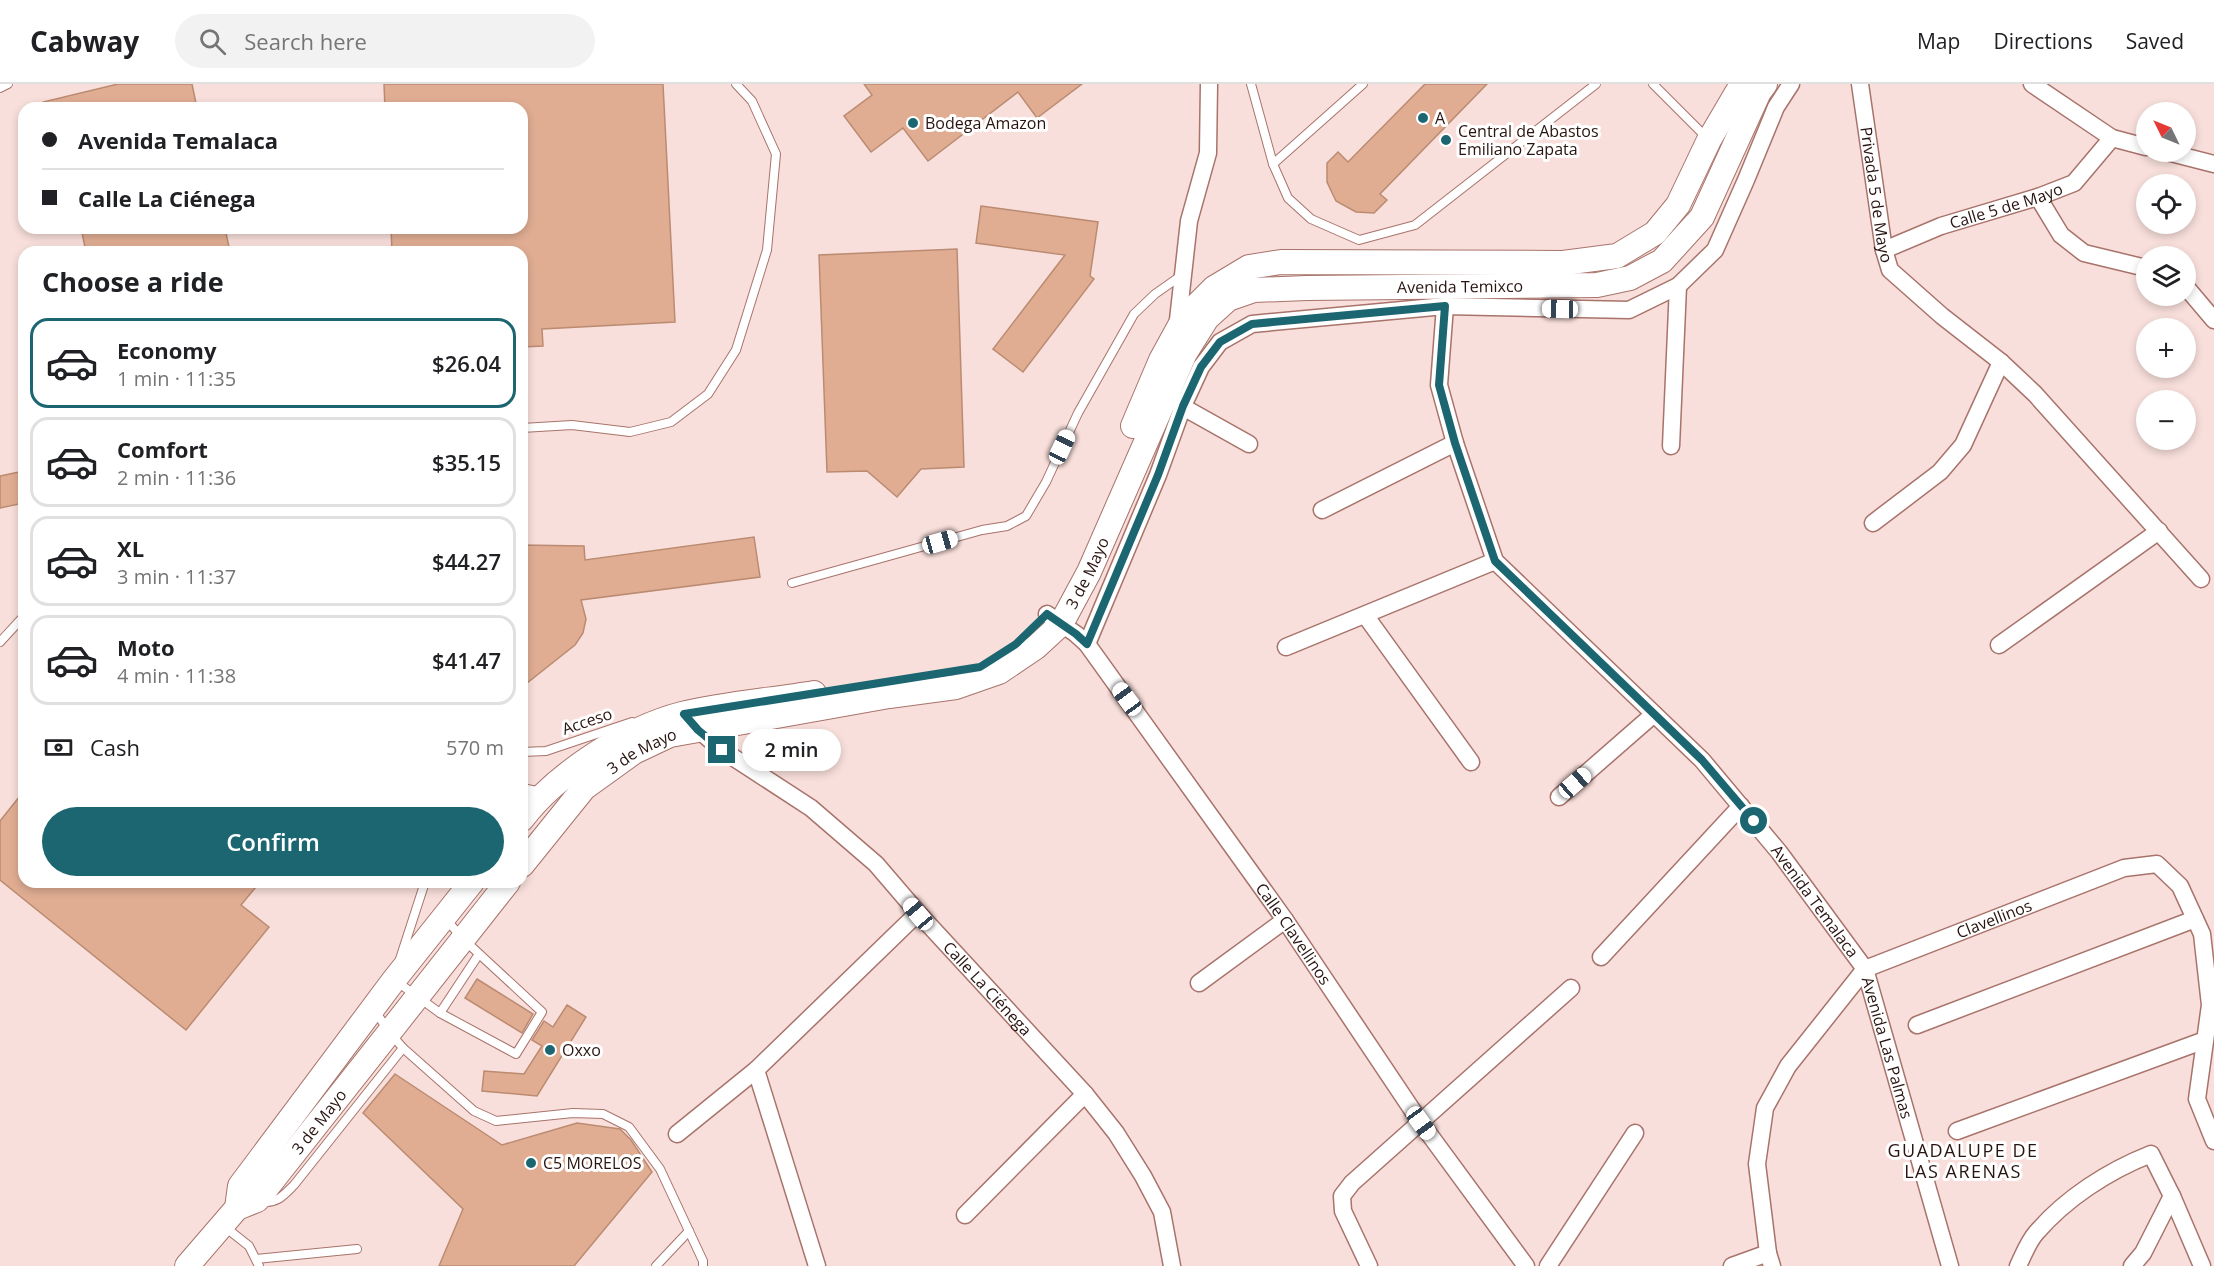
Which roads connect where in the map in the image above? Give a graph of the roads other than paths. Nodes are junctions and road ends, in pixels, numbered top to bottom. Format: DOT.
graph roads {
  1 [pos="8,84"];
  2 [pos="736,84"];
  3 [pos="1209,84"];
  4 [pos="1251,84"];
  5 [pos="1363,84"];
  6 [pos="1596,84"];
  7 [pos="1653,84"];
  8 [pos="1742,84"];
  9 [pos="1765,84"];
  10 [pos="1791,84"];
  11 [pos="1860,84"];
  12 [pos="2032,84"];
  13 [pos="0,88"];
  14 [pos="2112,138"];
  15 [pos="2136,144"];
  16 [pos="1719,148"];
  17 [pos="2196,160"];
  18 [pos="1273,164"];
  19 [pos="2214,164"];
  20 [pos="2038,197"];
  21 [pos="1884,250"];
  22 [pos="2136,266"];
  23 [pos="1182,274"];
  24 [pos="1678,286"];
  25 [pos="1228,299"];
  26 [pos="2196,299"];
  27 [pos="1445,306"];
  28 [pos="2214,320"];
  29 [pos="1187,351"];
  30 [pos="2001,362"];
  31 [pos="1173,402"];
  32 [pos="528,428"];
  33 [pos="1455,443"];
  34 [pos="1249,444"];
  35 [pos="1671,446"];
  36 [pos="1322,510"];
  37 [pos="1873,524"];
  38 [pos="2159,531"];
  39 [pos="1495,561"];
  40 [pos="2201,579"];
  41 [pos="792,583"];
  42 [pos="1365,615"];
  43 [pos="1054,619"];
  44 [pos="18,622"];
  45 [pos="0,642"];
  46 [pos="1087,644"];
  47 [pos="1999,645"];
  48 [pos="1286,647"];
  49 [pos="1654,714"];
  50 [pos="681,721"];
  51 [pos="528,752"];
  52 [pos="1471,762"];
  53 [pos="528,790"];
  54 [pos="563,793"];
  55 [pos="1559,797"];
  56 [pos="1741,806"];
  57 [pos="528,815"];
  58 [pos="528,854"];
  59 [pos="423,888"];
  60 [pos="498,888"];
  61 [pos="480,899"];
  62 [pos="918,914"];
  63 [pos="444,917"];
  64 [pos="2195,919"];
  65 [pos="1285,920"];
  66 [pos="471,946"];
  67 [pos="1601,957"];
  68 [pos="1865,969"];
  69 [pos="394,980"];
  70 [pos="1199,983"];
  71 [pos="1571,988"];
  72 [pos="417,998"];
  73 [pos="373,1008"];
  74 [pos="440,1013"];
  75 [pos="1917,1025"];
  76 [pos="2205,1040"];
  77 [pos="397,1041"];
  78 [pos="756,1070"];
  79 [pos="1085,1094"];
  80 [pos="1421,1123"];
  81 [pos="1957,1131"];
  82 [pos="1635,1133"];
  83 [pos="677,1134"];
  84 [pos="2214,1141"];
  85 [pos="2172,1196"];
  86 [pos="239,1205"];
  87 [pos="965,1215"];
  88 [pos="689,1231"];
  89 [pos="357,1249"];
  90 [pos="1770,1260"];
  91 [pos="258,1263"];
  92 [pos="187,1266"];
  93 [pos="656,1266"];
  94 [pos="703,1266"];
  95 [pos="817,1266"];
  96 [pos="1172,1266"];
  97 [pos="1369,1266"];
  98 [pos="1526,1266"];
  99 [pos="1548,1266"];
  100 [pos="1732,1266"];
  101 [pos="1950,1266"];
  102 [pos="2018,1266"];
  103 [pos="2132,1266"];
  104 [pos="2202,1266"];
  1 -- 13 [label="lane"];
  2 -- 32 [label="lane"];
  3 -- 23 [label="street"];
  4 -- 18 [label="lane"];
  5 -- 18 [label="lane"];
  6 -- 18 [label="lane"];
  7 -- 16 [label="lane"];
  8 -- 16 [label="main road"];
  9 -- 16 [label="main road, Avenida Temixco"];
  10 -- 24 [label="street"];
  11 -- 21 [label="street, Privada 5 de Mayo"];
  12 -- 14 [label="street"];
  14 -- 15 [label="street"];
  14 -- 20 [label="street, Calle 5 de Mayo"];
  16 -- 25 [label="main road, Avenida Temixco"];
  16 -- 29 [label="main road"];
  17 -- 19 [label="street"];
  20 -- 21 [label="street, Calle 5 de Mayo"];
  20 -- 22 [label="street"];
  21 -- 30 [label="street, Privada 5 de Mayo"];
  23 -- 29 [label="street"];
  23 -- 41 [label="lane"];
  24 -- 27 [label="street"];
  24 -- 35 [label="street"];
  25 -- 29 [label="main road, 3 de Mayo"];
  26 -- 28 [label="street"];
  27 -- 29 [label="street"];
  27 -- 33 [label="street, Avenida Temalaca"];
  29 -- 31 [label="main road, 3 de Mayo"];
  29 -- 43 [label="main road"];
  30 -- 37 [label="street"];
  30 -- 38 [label="street, Privada 5 de Mayo"];
  31 -- 34 [label="street"];
  31 -- 43 [label="main road, 3 de Mayo"];
  31 -- 46 [label="street"];
  33 -- 36 [label="street"];
  33 -- 39 [label="street, Avenida Temalaca"];
  38 -- 40 [label="street, Privada 5 de Mayo"];
  38 -- 47 [label="street"];
  39 -- 42 [label="street"];
  39 -- 49 [label="street, Avenida Temalaca"];
  42 -- 48 [label="street"];
  42 -- 52 [label="street"];
  43 -- 46 [label="street, Calle Clavellinos"];
  43 -- 50 [label="main road, 3 de Mayo"];
  44 -- 45 [label="lane"];
  46 -- 65 [label="street, Calle Clavellinos"];
  49 -- 55 [label="street"];
  49 -- 56 [label="street, Avenida Temalaca"];
  50 -- 51 [label="lane, Acceso"];
  50 -- 54 [label="main road, 3 de Mayo"];
  50 -- 54 [label="main road"];
  50 -- 62 [label="street, Calle La Ciénega"];
  53 -- 54 [label="lane"];
  54 -- 57 [label="main road"];
  54 -- 58 [label="main road, 3 de Mayo"];
  56 -- 67 [label="street"];
  56 -- 68 [label="street, Avenida Temalaca"];
  59 -- 69 [label="lane"];
  60 -- 61 [label="main road, 3 de Mayo"];
  61 -- 63 [label="main road"];
  61 -- 66 [label="main road, 3 de Mayo"];
  62 -- 78 [label="street"];
  62 -- 79 [label="street, Calle La Ciénega"];
  63 -- 66 [label="lane"];
  63 -- 69 [label="main road"];
  64 -- 68 [label="street, Clavellinos"];
  64 -- 75 [label="street"];
  64 -- 76 [label="street, Clavellinos"];
  65 -- 70 [label="street"];
  65 -- 80 [label="street, Calle Clavellinos"];
  66 -- 72 [label="main road, 3 de Mayo"];
  66 -- 74 [label="lane"];
  66 -- 74 [label="lane"];
  68 -- 90 [label="street"];
  68 -- 101 [label="street, Avenida Las Palmas"];
  69 -- 72 [label="lane"];
  69 -- 73 [label="main road"];
  71 -- 80 [label="street"];
  72 -- 74 [label="lane"];
  72 -- 77 [label="main road, 3 de Mayo"];
  73 -- 77 [label="lane"];
  73 -- 86 [label="main road"];
  76 -- 81 [label="street"];
  76 -- 84 [label="street, Clavellinos"];
  77 -- 86 [label="main road, 3 de Mayo"];
  77 -- 88 [label="lane"];
  78 -- 83 [label="street"];
  78 -- 95 [label="street"];
  79 -- 87 [label="street"];
  79 -- 96 [label="street, Calle La Ciénega"];
  80 -- 97 [label="street"];
  80 -- 98 [label="street, Calle Clavellinos"];
  82 -- 99 [label="street"];
  85 -- 102 [label="street"];
  85 -- 103 [label="street"];
  85 -- 104 [label="street"];
  86 -- 91 [label="lane"];
  86 -- 92 [label="main road, 3 de Mayo"];
  88 -- 93 [label="lane"];
  88 -- 94 [label="lane"];
  89 -- 91 [label="lane"];
  90 -- 100 [label="street"];
}
